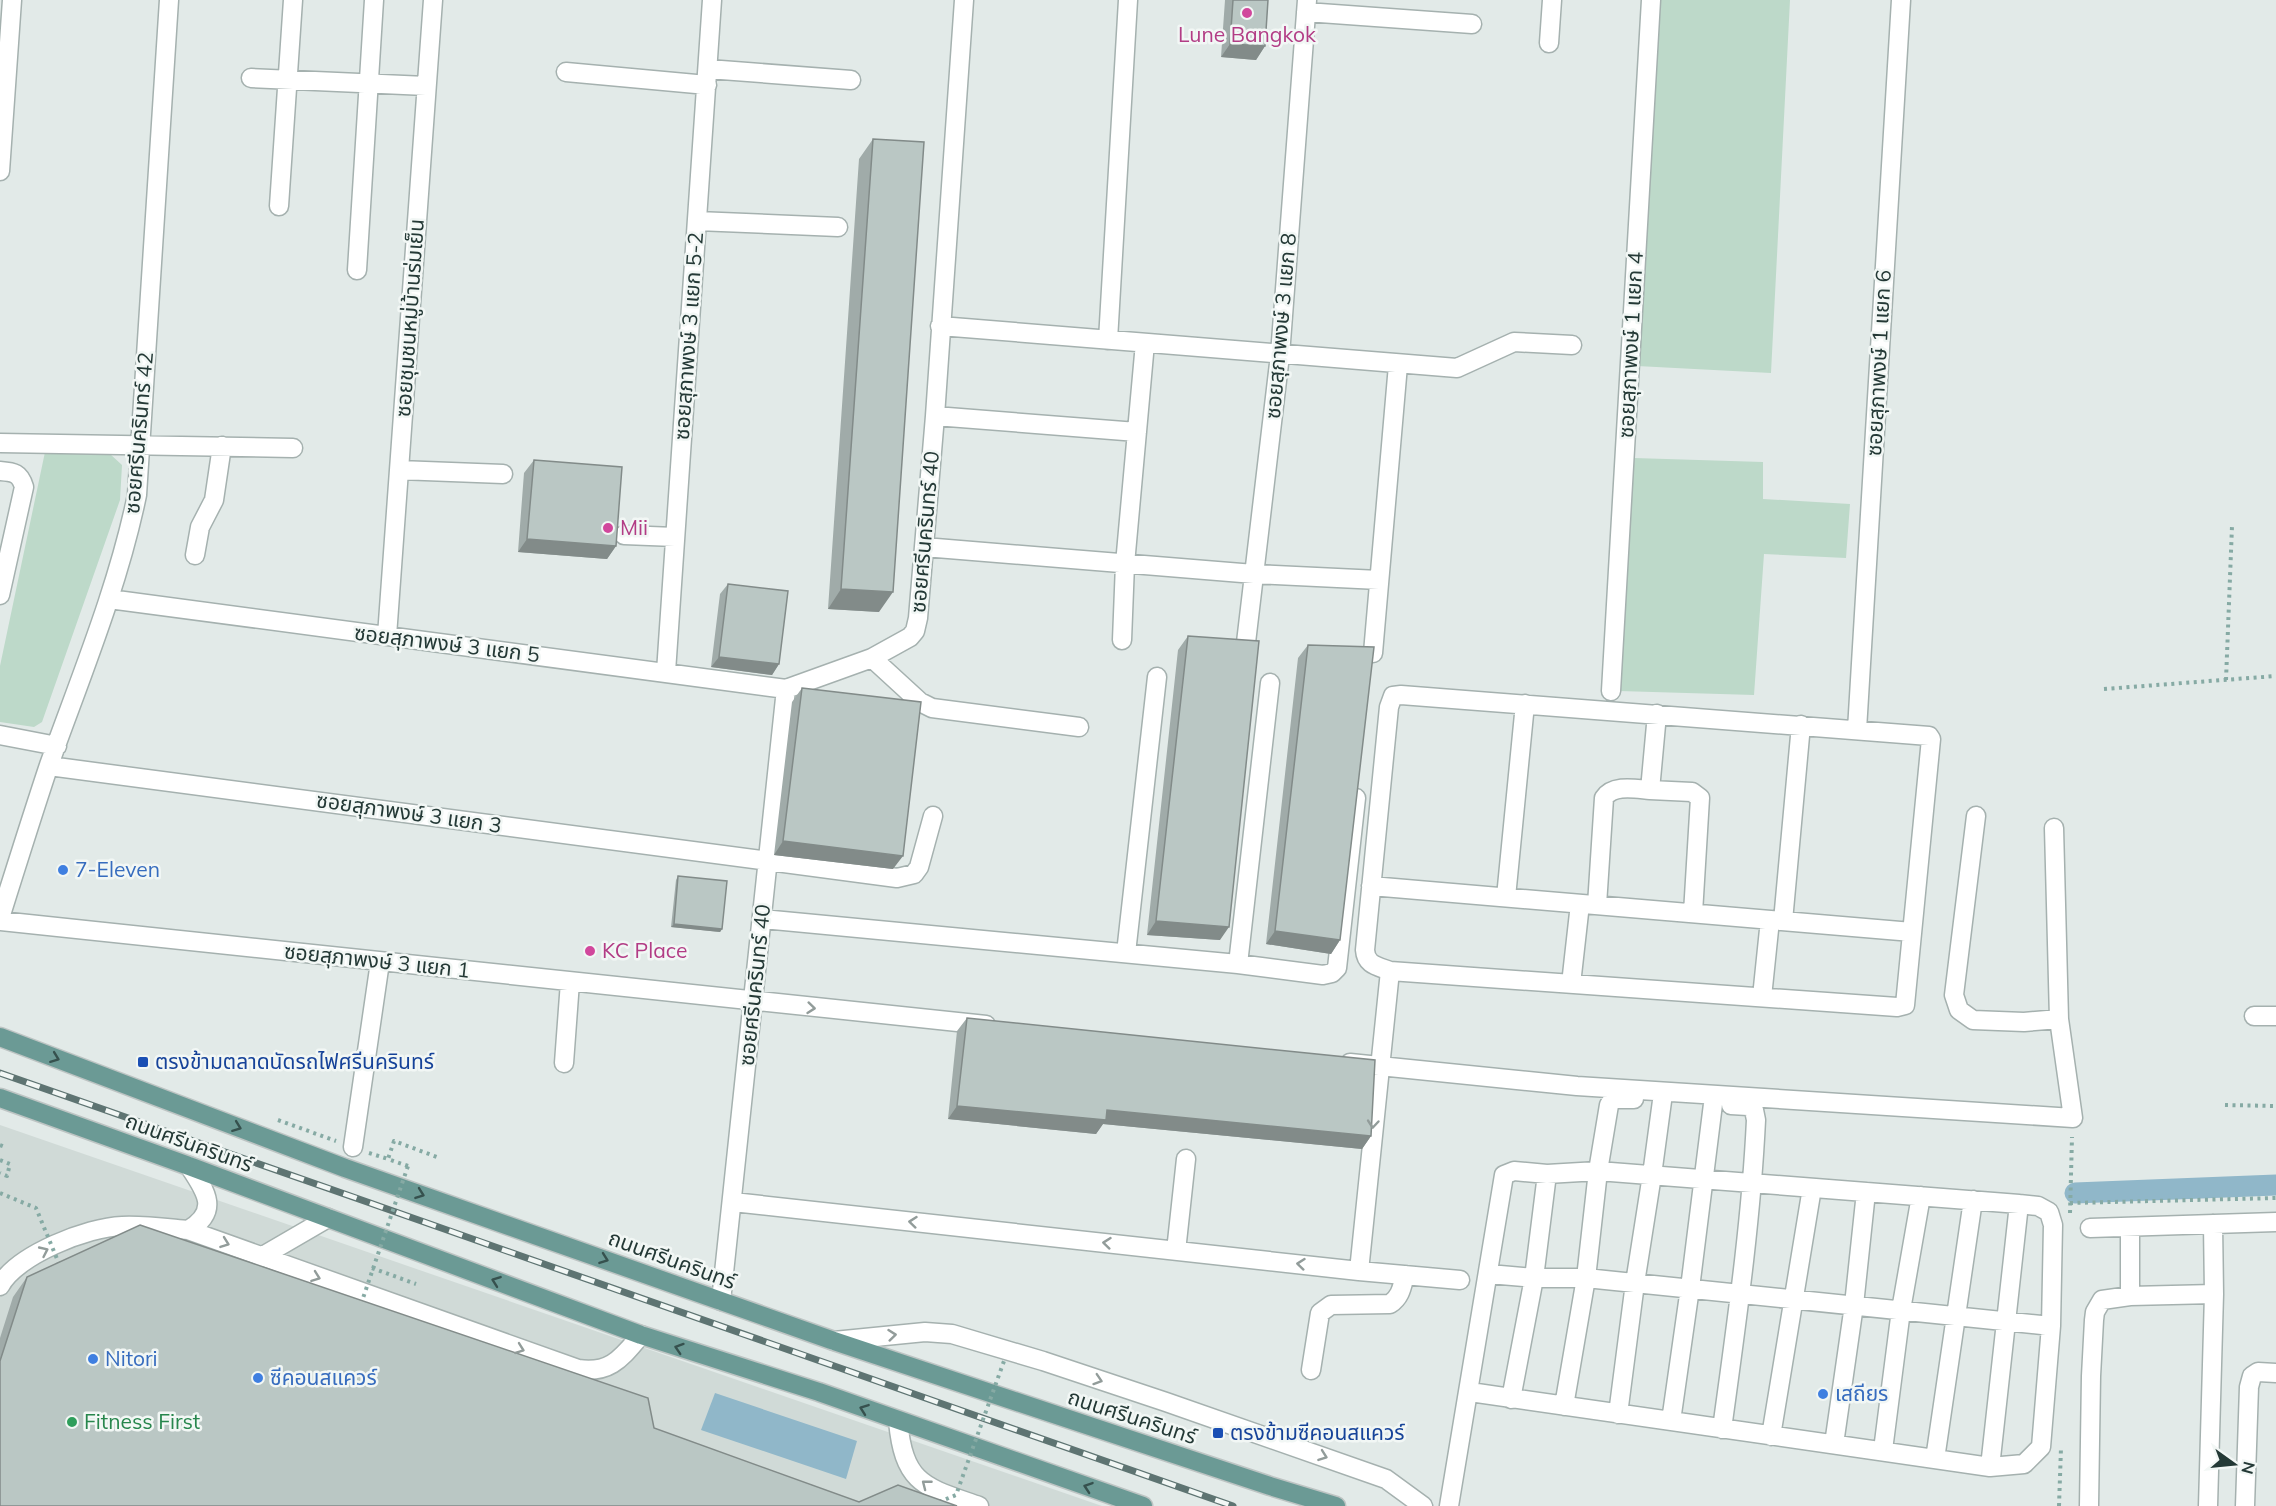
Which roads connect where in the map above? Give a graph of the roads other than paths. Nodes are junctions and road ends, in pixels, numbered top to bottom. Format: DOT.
graph roads {
  1 [pos="12,0"];
  2 [pos="170,0"];
  3 [pos="293,0"];
  4 [pos="374,0"];
  5 [pos="433,0"];
  6 [pos="712,0"];
  7 [pos="964,0"];
  8 [pos="1128,0"];
  9 [pos="1552,0"];
  10 [pos="1651,0"];
  11 [pos="1901,0"];
  12 [pos="1306,6"];
  13 [pos="1472,24"];
  14 [pos="1549,43"];
  15 [pos="566,72"];
  16 [pos="707,77"];
  17 [pos="251,78"];
  18 [pos="286,80"];
  19 [pos="851,80"];
  20 [pos="367,83"];
  21 [pos="426,86"];
  22 [pos="0,171"];
  23 [pos="279,206"];
  24 [pos="697,221"];
  25 [pos="838,227"];
  26 [pos="357,270"];
  27 [pos="940,326"];
  28 [pos="1108,340"];
  29 [pos="1145,343"];
  30 [pos="1572,345"];
  31 [pos="1280,355"];
  32 [pos="1398,364"];
  33 [pos="935,416"];
  34 [pos="1137,432"];
  35 [pos="0,443"];
  36 [pos="140,444"];
  37 [pos="222,446"];
  38 [pos="293,448"];
  39 [pos="0,471"];
  40 [pos="399,471"];
  41 [pos="503,474"];
  42 [pos="624,534"];
  43 [pos="675,537"];
  44 [pos="924,547"];
  45 [pos="195,555"];
  46 [pos="1125,564"];
  47 [pos="1254,574"];
  48 [pos="1379,580"];
  49 [pos="0,596"];
  50 [pos="109,599"];
  51 [pos="387,636"];
  52 [pos="1122,640"];
  53 [pos="1245,651"];
  54 [pos="1373,653"];
  55 [pos="872,658"];
  56 [pos="666,672"];
  57 [pos="1157,677"];
  58 [pos="1270,683"];
  59 [pos="786,689"];
  60 [pos="1611,691"];
  61 [pos="1525,704"];
  62 [pos="1657,714"];
  63 [pos="1800,725"];
  64 [pos="1078,727"];
  65 [pos="1857,728"];
  66 [pos="0,735"];
  67 [pos="57,746"];
  68 [pos="49,766"];
  69 [pos="1358,780"];
  70 [pos="1650,790"];
  71 [pos="933,816"];
  72 [pos="1976,816"];
  73 [pos="2054,828"];
  74 [pos="768,861"];
  75 [pos="1371,886"];
  76 [pos="1506,897"];
  77 [pos="1588,904"];
  78 [pos="1693,913"];
  79 [pos="762,919"];
  80 [pos="0,920"];
  81 [pos="1776,920"];
  82 [pos="1912,932"];
  83 [pos="1126,953"];
  84 [pos="380,962"];
  85 [pos="1238,964"];
  86 [pos="1389,971"];
  87 [pos="570,982"];
  88 [pos="1571,984"];
  89 [pos="1762,997"];
  90 [pos="753,1002"];
  91 [pos="2254,1016"];
  92 [pos="2276,1016"];
  93 [pos="2059,1019"];
  94 [pos="998,1027"];
  95 [pos="0,1037"];
  96 [pos="1335,1061"];
  97 [pos="564,1063"];
  98 [pos="1378,1065"];
  99 [pos="0,1098"];
  100 [pos="1662,1101"];
  101 [pos="1713,1104"];
  102 [pos="353,1147"];
  103 [pos="1186,1160"];
  104 [pos="189,1166"];
  105 [pos="1598,1171"];
  106 [pos="1547,1174"];
  107 [pos="1652,1175"];
  108 [pos="1704,1179"];
  109 [pos="1753,1183"];
  110 [pos="1812,1188"];
  111 [pos="1866,1192"];
  112 [pos="1921,1196"];
  113 [pos="1973,1200"];
  114 [pos="733,1202"];
  115 [pos="2019,1204"];
  116 [pos="328,1218"];
  117 [pos="2276,1222"];
  118 [pos="2213,1224"];
  119 [pos="2130,1227"];
  120 [pos="2090,1228"];
  121 [pos="188,1230"];
  122 [pos="1176,1251"];
  123 [pos="261,1257"];
  124 [pos="1359,1271"];
  125 [pos="1488,1274"];
  126 [pos="1406,1275"];
  127 [pos="1534,1278"];
  128 [pos="1586,1278"];
  129 [pos="1460,1280"];
  130 [pos="1635,1282"];
  131 [pos="0,1286"];
  132 [pos="1690,1288"];
  133 [pos="1741,1294"];
  134 [pos="2214,1294"];
  135 [pos="2130,1296"];
  136 [pos="1792,1299"];
  137 [pos="722,1301"];
  138 [pos="1854,1305"];
  139 [pos="1901,1310"];
  140 [pos="1954,1316"];
  141 [pos="2008,1321"];
  142 [pos="2051,1326"];
  143 [pos="641,1335"];
  144 [pos="834,1341"];
  145 [pos="1311,1371"];
  146 [pos="2276,1373"];
  147 [pos="1470,1392"];
  148 [pos="1511,1399"];
  149 [pos="1564,1406"];
  150 [pos="1618,1414"];
  151 [pos="898,1421"];
  152 [pos="1671,1421"];
  153 [pos="1722,1429"];
  154 [pos="1771,1436"];
  155 [pos="1834,1444"];
  156 [pos="1883,1450"];
  157 [pos="1935,1459"];
  158 [pos="1990,1467"];
  159 [pos="979,1506"];
  160 [pos="1143,1506"];
  161 [pos="1336,1506"];
  162 [pos="1423,1506"];
  163 [pos="1449,1506"];
  164 [pos="2089,1506"];
  165 [pos="2208,1506"];
  166 [pos="2245,1506"];
  1 -- 22 [label="street"];
  2 -- 36 [label="street, ซอยศรีนครินทร์ 42"];
  3 -- 18 [label="street"];
  4 -- 20 [label="street"];
  5 -- 21 [label="street, ซอยชุมชนหมู่บ้านร่มเย็น"];
  6 -- 16 [label="street, ซอยสุภาพงษ์ 3 แยก 5-2"];
  7 -- 27 [label="street, ซอยศรีนครินทร์ 40"];
  8 -- 28 [label="street"];
  9 -- 14 [label="street"];
  10 -- 60 [label="street, ซอยสุภาพงษ์ 1 แยก 4"];
  11 -- 65 [label="street, ซอยสุภาพงษ์ 1 แยก 6"];
  12 -- 13 [label="street"];
  12 -- 31 [label="street, ซอยสุภาพงษ์ 3 แยก 8"];
  15 -- 16 [label="street"];
  16 -- 19 [label="street"];
  16 -- 24 [label="street, ซอยสุภาพงษ์ 3 แยก 5-2"];
  17 -- 18 [label="street"];
  18 -- 20 [label="street"];
  18 -- 23 [label="street"];
  20 -- 21 [label="street"];
  20 -- 26 [label="street"];
  21 -- 40 [label="street, ซอยชุมชนหมู่บ้านร่มเย็น"];
  24 -- 25 [label="street"];
  24 -- 43 [label="street, ซอยสุภาพงษ์ 3 แยก 5-2"];
  27 -- 28 [label="street"];
  27 -- 33 [label="street, ซอยศรีนครินทร์ 40"];
  28 -- 29 [label="street"];
  29 -- 31 [label="street"];
  29 -- 34 [label="street"];
  30 -- 32 [label="street"];
  31 -- 32 [label="street"];
  31 -- 47 [label="street, ซอยสุภาพงษ์ 3 แยก 8"];
  32 -- 48 [label="street"];
  33 -- 34 [label="street"];
  33 -- 44 [label="street, ซอยศรีนครินทร์ 40"];
  34 -- 46 [label="street"];
  35 -- 36 [label="street"];
  36 -- 37 [label="street"];
  36 -- 50 [label="street, ซอยศรีนครินทร์ 42"];
  37 -- 38 [label="street"];
  37 -- 45 [label="street"];
  39 -- 49 [label="street"];
  40 -- 41 [label="street"];
  40 -- 51 [label="street, ซอยชุมชนหมู่บ้านร่มเย็น"];
  42 -- 43 [label="street"];
  43 -- 56 [label="street, ซอยสุภาพงษ์ 3 แยก 5-2"];
  44 -- 46 [label="street"];
  44 -- 55 [label="street, ซอยศรีนครินทร์ 40"];
  46 -- 47 [label="street"];
  46 -- 52 [label="street"];
  47 -- 48 [label="street"];
  47 -- 53 [label="street, ซอยสุภาพงษ์ 3 แยก 8"];
  48 -- 54 [label="street"];
  50 -- 51 [label="street, ซอยสุภาพงษ์ 3 แยก 5"];
  50 -- 67 [label="street, ซอยศรีนครินทร์ 42"];
  51 -- 56 [label="street, ซอยสุภาพงษ์ 3 แยก 5"];
  55 -- 59 [label="street, ซอยศรีนครินทร์ 40"];
  55 -- 64 [label="street"];
  56 -- 59 [label="street, ซอยสุภาพงษ์ 3 แยก 5"];
  57 -- 83 [label="street"];
  58 -- 85 [label="street"];
  59 -- 74 [label="street, ซอยศรีนครินทร์ 40"];
  61 -- 62 [label="street"];
  61 -- 75 [label="street"];
  61 -- 76 [label="street"];
  62 -- 63 [label="street"];
  62 -- 70 [label="street"];
  63 -- 65 [label="street"];
  63 -- 81 [label="street"];
  65 -- 82 [label="street"];
  66 -- 67 [label="street"];
  67 -- 68 [label="street, ซอยศรีนครินทร์ 42"];
  68 -- 74 [label="street, ซอยสุภาพงษ์ 3 แยก 3"];
  68 -- 80 [label="street, ซอยศรีนครินทร์ 42"];
  69 -- 85 [label="street"];
  70 -- 77 [label="street"];
  70 -- 78 [label="street"];
  71 -- 74 [label="street, ซอยสุภาพงษ์ 3 แยก 3"];
  72 -- 93 [label="street"];
  73 -- 93 [label="street"];
  74 -- 79 [label="street, ซอยศรีนครินทร์ 40"];
  75 -- 76 [label="street"];
  75 -- 86 [label="street"];
  76 -- 77 [label="street"];
  77 -- 78 [label="street"];
  77 -- 88 [label="street"];
  78 -- 81 [label="street"];
  79 -- 83 [label="street"];
  79 -- 90 [label="street, ซอยศรีนครินทร์ 40"];
  80 -- 84 [label="street, ซอยสุภาพงษ์ 3 แยก 1"];
  81 -- 82 [label="street"];
  81 -- 89 [label="street"];
  82 -- 89 [label="street"];
  83 -- 85 [label="street"];
  84 -- 87 [label="street, ซอยสุภาพงษ์ 3 แยก 1"];
  84 -- 102 [label="street"];
  86 -- 88 [label="street"];
  86 -- 98 [label="street"];
  87 -- 90 [label="street, ซอยสุภาพงษ์ 3 แยก 1"];
  87 -- 97 [label="street"];
  88 -- 89 [label="street"];
  90 -- 94 [label="street, ซอยสุภาพงษ์ 3 แยก 1, one-way"];
  90 -- 114 [label="street, ซอยศรีนครินทร์ 40"];
  91 -- 92 [label="street"];
  93 -- 98 [label="street"];
  95 -- 137 [label="main road, ถนนศรีนครินทร์, one-way"];
  96 -- 98 [label="street"];
  98 -- 124 [label="street, one-way"];
  99 -- 104 [label="main road, ถนนศรีนครินทร์"];
  100 -- 101 [label="street"];
  100 -- 105 [label="street"];
  100 -- 107 [label="street"];
  101 -- 108 [label="street"];
  101 -- 109 [label="street"];
  103 -- 122 [label="street"];
  104 -- 116 [label="main road, ถนนศรีนครินทร์"];
  104 -- 121 [label="street"];
  105 -- 106 [label="street"];
  105 -- 107 [label="street"];
  105 -- 128 [label="street"];
  106 -- 125 [label="street"];
  106 -- 127 [label="street"];
  107 -- 108 [label="street"];
  107 -- 130 [label="street"];
  108 -- 109 [label="street"];
  108 -- 132 [label="street"];
  109 -- 110 [label="street"];
  109 -- 133 [label="street"];
  110 -- 111 [label="street"];
  110 -- 136 [label="street"];
  111 -- 112 [label="street"];
  111 -- 138 [label="street"];
  112 -- 113 [label="street"];
  112 -- 139 [label="street"];
  113 -- 115 [label="street"];
  113 -- 140 [label="street"];
  122 -- 114 [label="street, one-way"];
  114 -- 137 [label="street, ซอยศรีนครินทร์ 40"];
  115 -- 141 [label="street"];
  115 -- 142 [label="street"];
  116 -- 123 [label="street"];
  143 -- 116 [label="main road, ถนนศรีนครินทร์, one-way"];
  117 -- 118 [label="street"];
  118 -- 119 [label="street"];
  118 -- 134 [label="street"];
  119 -- 120 [label="street"];
  119 -- 135 [label="street"];
  121 -- 123 [label="street, one-way"];
  131 -- 121 [label="street, one-way"];
  124 -- 122 [label="street, one-way"];
  123 -- 143 [label="street, one-way"];
  124 -- 126 [label="street"];
  125 -- 127 [label="street"];
  125 -- 147 [label="street"];
  126 -- 129 [label="street"];
  126 -- 145 [label="street"];
  127 -- 128 [label="street"];
  127 -- 148 [label="street"];
  128 -- 130 [label="street"];
  128 -- 149 [label="street"];
  130 -- 132 [label="street"];
  130 -- 150 [label="street"];
  132 -- 133 [label="street"];
  132 -- 152 [label="street"];
  133 -- 136 [label="street"];
  133 -- 153 [label="street"];
  134 -- 135 [label="street"];
  134 -- 165 [label="street"];
  135 -- 164 [label="street"];
  136 -- 138 [label="street"];
  136 -- 154 [label="street"];
  137 -- 144 [label="main road, ถนนศรีนครินทร์"];
  138 -- 139 [label="street"];
  138 -- 155 [label="street"];
  139 -- 140 [label="street"];
  139 -- 156 [label="street"];
  140 -- 141 [label="street"];
  140 -- 157 [label="street"];
  141 -- 142 [label="street"];
  141 -- 158 [label="street"];
  142 -- 158 [label="street"];
  151 -- 143 [label="main road, ถนนศรีนครินทร์, one-way"];
  144 -- 161 [label="main road, ถนนศรีนครินทร์"];
  144 -- 162 [label="street, one-way"];
  146 -- 166 [label="street"];
  147 -- 148 [label="street"];
  147 -- 163 [label="street"];
  148 -- 149 [label="street"];
  149 -- 150 [label="street"];
  150 -- 152 [label="street"];
  159 -- 151 [label="street, one-way"];
  160 -- 151 [label="main road, ถนนศรีนครินทร์, one-way"];
  152 -- 153 [label="street"];
  153 -- 154 [label="street"];
  154 -- 155 [label="street"];
  155 -- 156 [label="street"];
  156 -- 157 [label="street"];
  157 -- 158 [label="street"];
}
